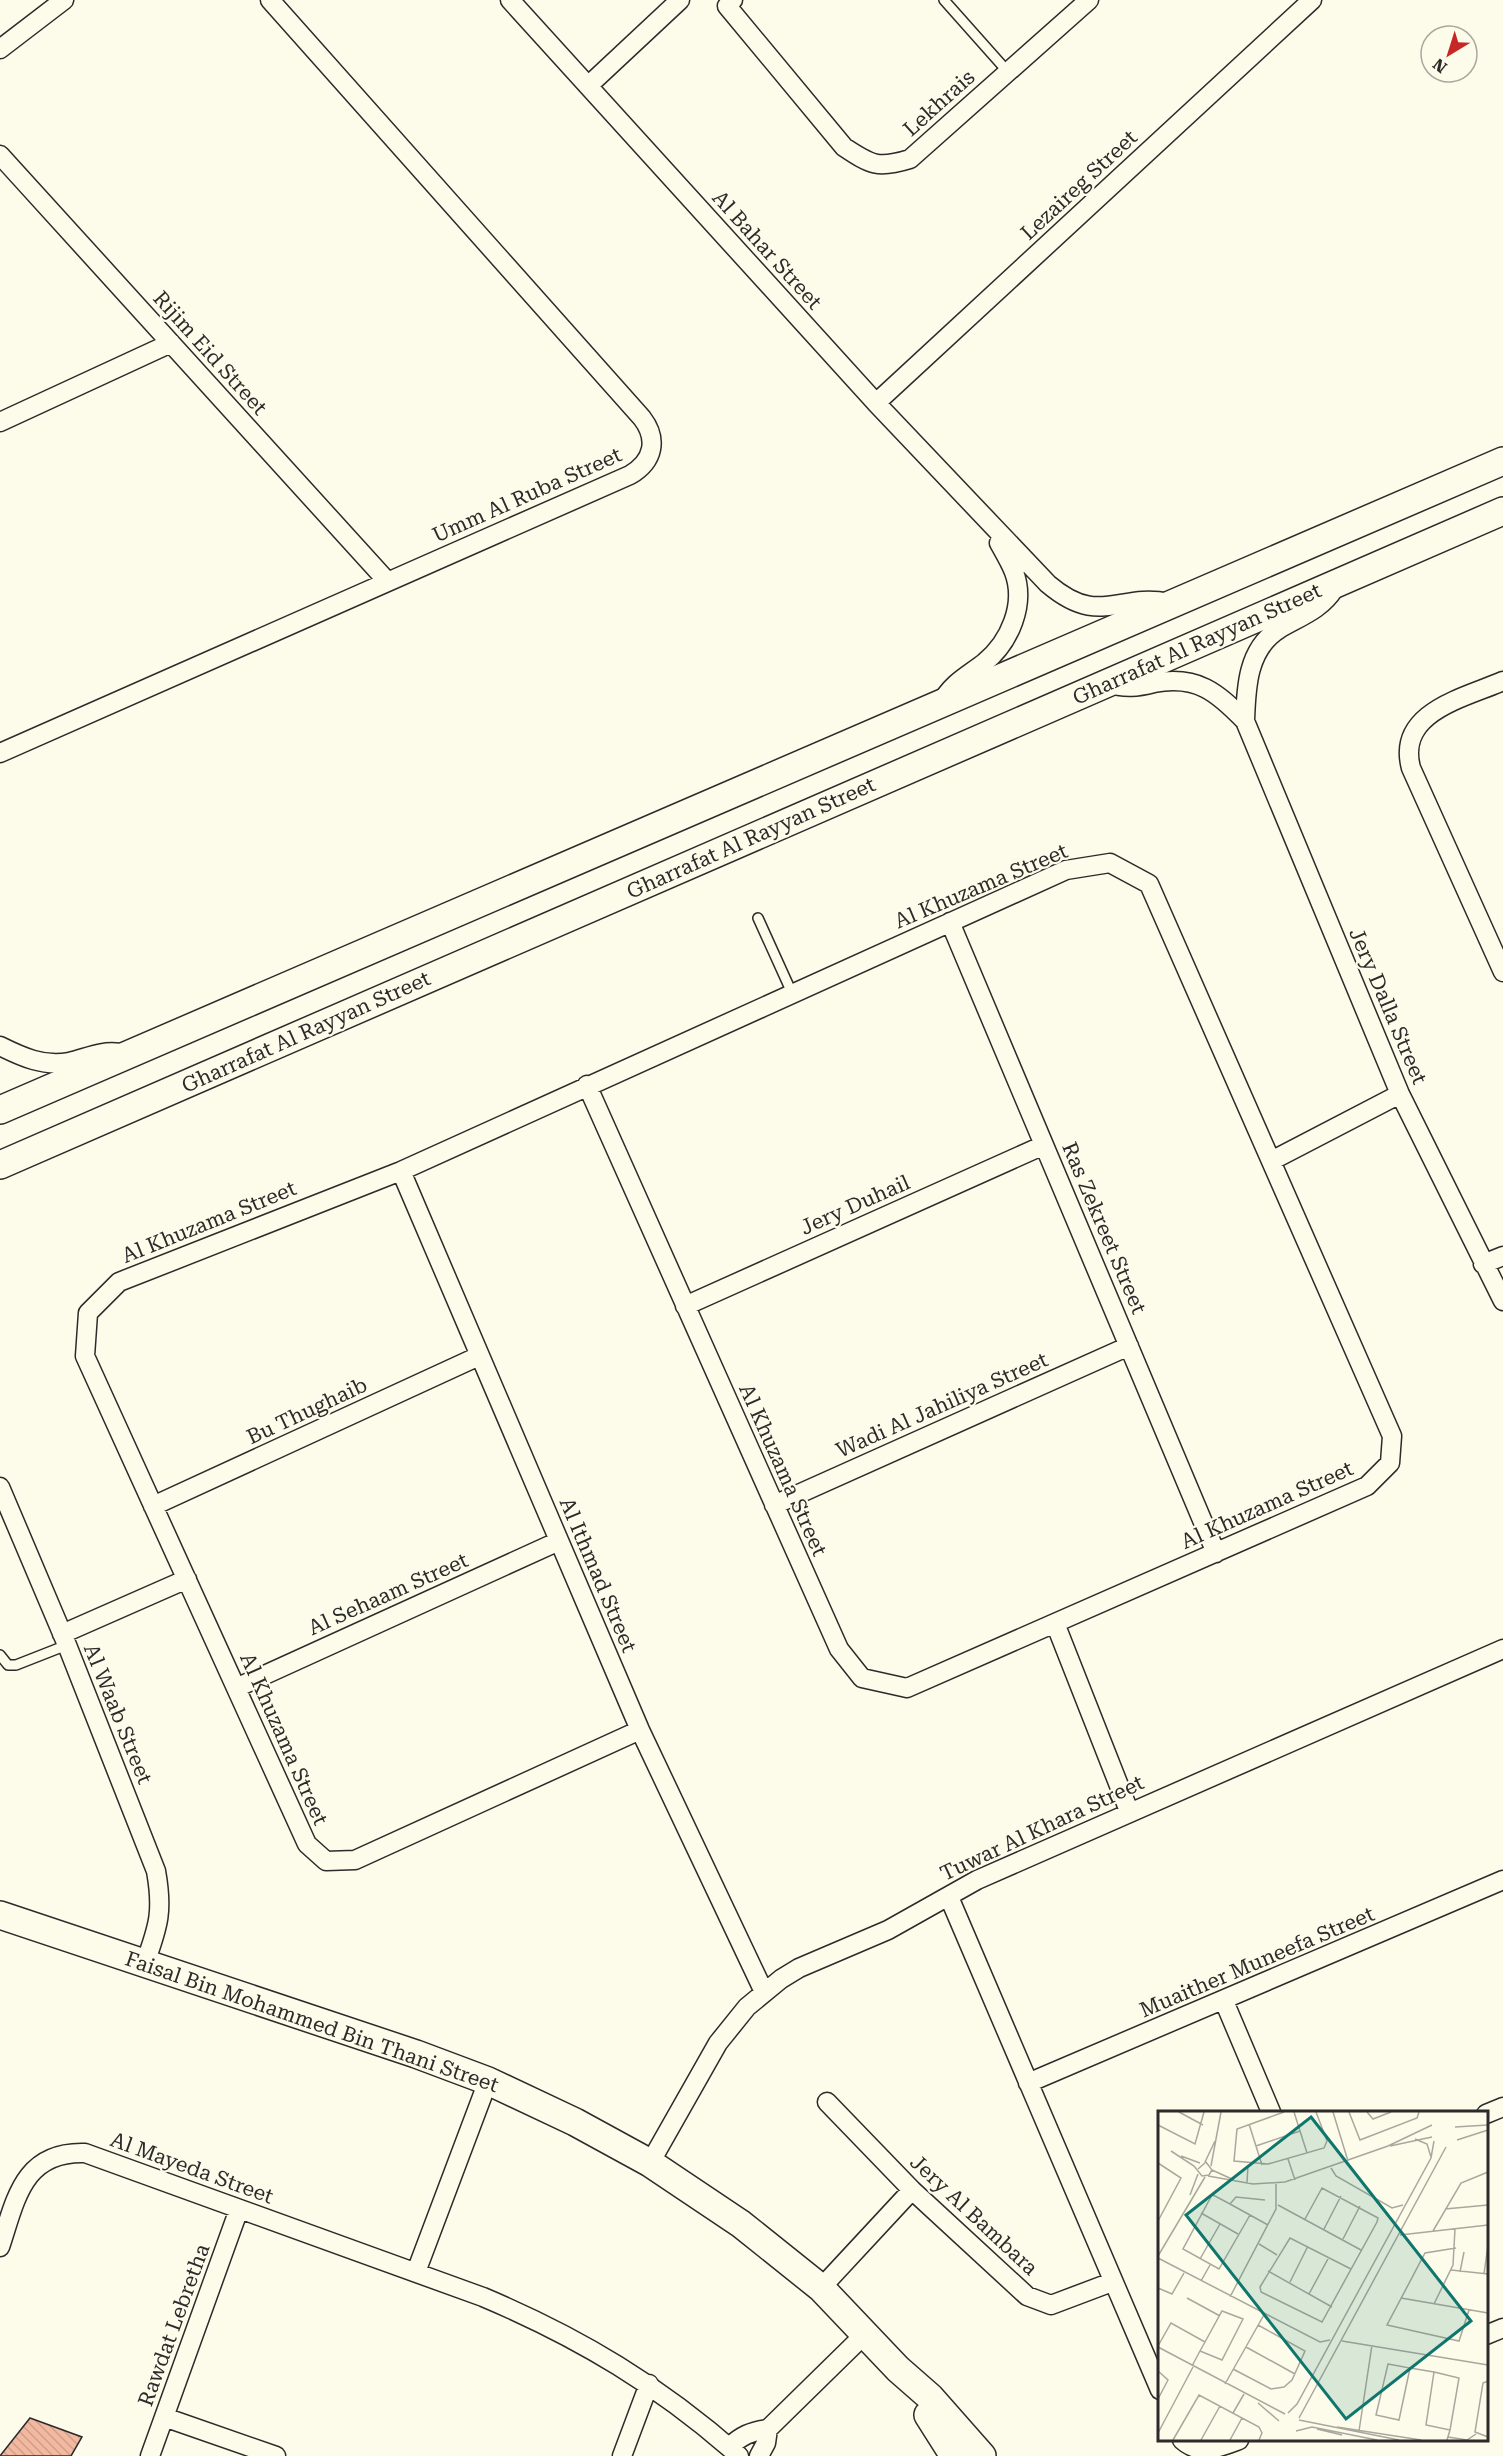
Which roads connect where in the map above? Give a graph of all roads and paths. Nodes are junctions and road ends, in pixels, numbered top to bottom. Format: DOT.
graph roads {
  1 [pos="64,0"];
  2 [pos="270,0"];
  3 [pos="510,0"];
  4 [pos="680,0"];
  5 [pos="944,0"];
  6 [pos="1089,0"];
  7 [pos="1312,0"];
  8 [pos="727,2"];
  9 [pos="0,49"];
  10 [pos="1008,72"];
  11 [pos="588,86"];
  12 [pos="0,155"];
  13 [pos="171,343"];
  14 [pos="876,403"];
  15 [pos="0,422"];
  16 [pos="1503,461"];
  17 [pos="1503,511"];
  18 [pos="992,528"];
  19 [pos="387,580"];
  20 [pos="1338,583"];
  21 [pos="1170,603"];
  22 [pos="1503,681"];
  23 [pos="1107,683"];
  24 [pos="940,704"];
  25 [pos="1245,721"];
  26 [pos="0,753"];
  27 [pos="758,918"];
  28 [pos="950,922"];
  29 [pos="1503,972"];
  30 [pos="792,993"];
  31 [pos="0,1046"];
  32 [pos="128,1055"];
  33 [pos="586,1085"];
  34 [pos="1400,1094"];
  35 [pos="0,1110"];
  36 [pos="1044,1145"];
  37 [pos="1271,1161"];
  38 [pos="3,1167"];
  39 [pos="401,1171"];
  40 [pos="1503,1256"];
  41 [pos="1483,1264"];
  42 [pos="1503,1301"];
  43 [pos="685,1306"];
  44 [pos="1129,1346"];
  45 [pos="479,1356"];
  46 [pos="0,1487"];
  47 [pos="774,1505"];
  48 [pos="153,1506"];
  49 [pos="559,1541"];
  50 [pos="1216,1553"];
  51 [pos="187,1579"];
  52 [pos="1055,1623"];
  53 [pos="64,1639"];
  54 [pos="1503,1649"];
  55 [pos="0,1655"];
  56 [pos="12,1665"];
  57 [pos="0,1670"];
  58 [pos="236,1688"];
  59 [pos="640,1730"];
  60 [pos="1129,1811"];
  61 [pos="1503,1880"];
  62 [pos="949,1897"];
  63 [pos="0,1915"];
  64 [pos="145,1963"];
  65 [pos="764,1992"];
  66 [pos="1224,2001"];
  67 [pos="488,2081"];
  68 [pos="1028,2083"];
  69 [pos="827,2102"];
  70 [pos="1503,2108"];
  71 [pos="1271,2111"];
  72 [pos="1488,2113"];
  73 [pos="650,2163"];
  74 [pos="912,2190"];
  75 [pos="240,2209"];
  76 [pos="0,2247"];
  77 [pos="416,2272"];
  78 [pos="1112,2282"];
  79 [pos="821,2288"];
  80 [pos="1503,2328"];
  81 [pos="866,2333"];
  82 [pos="1488,2334"];
  83 [pos="898,2369"];
  84 [pos="649,2384"];
  85 [pos="1158,2386"];
  86 [pos="164,2417"];
  87 [pos="768,2429"];
  88 [pos="1234,2441"];
  89 [pos="1187,2444"];
  90 [pos="734,2452"];
  91 [pos="150,2456"];
  92 [pos="276,2456"];
  93 [pos="622,2456"];
  94 [pos="759,2456"];
  95 [pos="954,2456"];
  96 [pos="982,2456"];
  1 -- 9 [label="street"];
  2 -- 19 [label="street, Umm Al Ruba Street"];
  3 -- 11 [label="street, Al Bahar Street"];
  4 -- 11 [label="street"];
  5 -- 10 [label="lane"];
  6 -- 10 [label="street, Lekhrais"];
  7 -- 14 [label="street, Lezaireg Street"];
  8 -- 10 [label="street, Lekhrais"];
  11 -- 14 [label="street, Al Bahar Street"];
  12 -- 13 [label="street, Rijim Eid Street"];
  13 -- 15 [label="street"];
  13 -- 19 [label="street, Rijim Eid Street"];
  14 -- 18 [label="street, Al Bahar Street"];
  16 -- 21 [label="main road"];
  17 -- 20 [label="main road, Gharrafat Al Rayyan Street"];
  18 -- 21 [label="street, Al Bahar Street"];
  18 -- 24 [label="street, Al Bahar Street"];
  19 -- 26 [label="street, Umm Al Ruba Street"];
  20 -- 23 [label="main road, Gharrafat Al Rayyan Street"];
  20 -- 25 [label="street, Jery Dalla Street"];
  21 -- 24 [label="main road"];
  22 -- 29 [label="street"];
  23 -- 25 [label="street, Jery Dalla Street"];
  23 -- 38 [label="main road, Gharrafat Al Rayyan Street"];
  24 -- 32 [label="main road"];
  25 -- 34 [label="street, Jery Dalla Street"];
  27 -- 30 [label="lane"];
  28 -- 30 [label="street, Al Khuzama Street"];
  28 -- 36 [label="street, Ras Zekreet Street"];
  28 -- 37 [label="street, Al Khuzama Street"];
  30 -- 33 [label="street, Al Khuzama Street"];
  31 -- 32 [label="street"];
  32 -- 35 [label="main road"];
  33 -- 39 [label="street, Al Khuzama Street"];
  33 -- 43 [label="street, Al Khuzama Street"];
  34 -- 37 [label="street"];
  34 -- 41 [label="street, Jery Dalla Street"];
  36 -- 43 [label="street, Jery Duhail"];
  36 -- 44 [label="street, Ras Zekreet Street"];
  37 -- 50 [label="street, Al Khuzama Street"];
  39 -- 45 [label="street, Al Ithmad Street"];
  39 -- 48 [label="street, Al Khuzama Street"];
  40 -- 41 [label="street"];
  41 -- 42 [label="street, Jery Dalla Street"];
  43 -- 47 [label="street, Al Khuzama Street"];
  44 -- 47 [label="street, Wadi Al Jahiliya Street"];
  44 -- 50 [label="street, Ras Zekreet Street"];
  45 -- 48 [label="street, Bu Thughaib"];
  45 -- 49 [label="street, Al Ithmad Street"];
  46 -- 53 [label="street, Al Waab Street"];
  47 -- 52 [label="street, Al Khuzama Street"];
  48 -- 51 [label="street, Al Khuzama Street"];
  49 -- 58 [label="street, Al Sehaam Street"];
  49 -- 59 [label="street, Al Ithmad Street"];
  50 -- 52 [label="street, Al Khuzama Street"];
  51 -- 53 [label="street"];
  51 -- 58 [label="street, Al Khuzama Street"];
  52 -- 60 [label="street"];
  53 -- 56 [label="lane"];
  53 -- 64 [label="street, Al Waab Street"];
  54 -- 60 [label="street, Tuwar Al Khara Street"];
  55 -- 56 [label="lane"];
  56 -- 57 [label="lane"];
  58 -- 59 [label="street, Al Khuzama Street"];
  59 -- 65 [label="street, Al Ithmad Street"];
  60 -- 62 [label="street, Tuwar Al Khara Street"];
  61 -- 66 [label="street, Muaither Muneefa Street"];
  62 -- 65 [label="street, Tuwar Al Khara Street"];
  62 -- 68 [label="street"];
  63 -- 64 [label="main road, Faisal Bin Mohammed Bin Thani Street"];
  64 -- 67 [label="main road, Faisal Bin Mohammed Bin Thani Street"];
  65 -- 73 [label="street, Tuwar Al Khara Street"];
  66 -- 68 [label="street, Muaither Muneefa Street"];
  66 -- 71 [label="street"];
  67 -- 73 [label="main road, Faisal Bin Mohammed Bin Thani Street"];
  67 -- 77 [label="street"];
  68 -- 78 [label="street"];
  69 -- 74 [label="street, Jery Al Bambara"];
  70 -- 72 [label="street"];
  73 -- 79 [label="main road, Faisal Bin Mohammed Bin Thani Street"];
  74 -- 78 [label="street, Jery Al Bambara"];
  74 -- 79 [label="street"];
  75 -- 76 [label="street, Al Mayeda Street"];
  75 -- 77 [label="street, Al Mayeda Street"];
  75 -- 86 [label="street, Rawdat Lebretha"];
  77 -- 84 [label="street, Al Mayeda Street"];
  78 -- 85 [label="street"];
  79 -- 81 [label="main road, Faisal Bin Mohammed Bin Thani Street"];
  80 -- 82 [label="street"];
  81 -- 83 [label="main road, Faisal Bin Mohammed Bin Thani Street"];
  81 -- 87 [label="street"];
  83 -- 95 [label="main road, Faisal Bin Mohammed Bin Thani Street"];
  83 -- 96 [label="main road, Faisal Bin Mohammed Bin Thani Street"];
  84 -- 90 [label="street, Al Mayeda Street"];
  84 -- 93 [label="street"];
  86 -- 91 [label="street, Rawdat Lebretha"];
  86 -- 92 [label="street"];
  87 -- 90 [label="street"];
  87 -- 94 [label="street"];
  88 -- 89 [label="street"];
}
